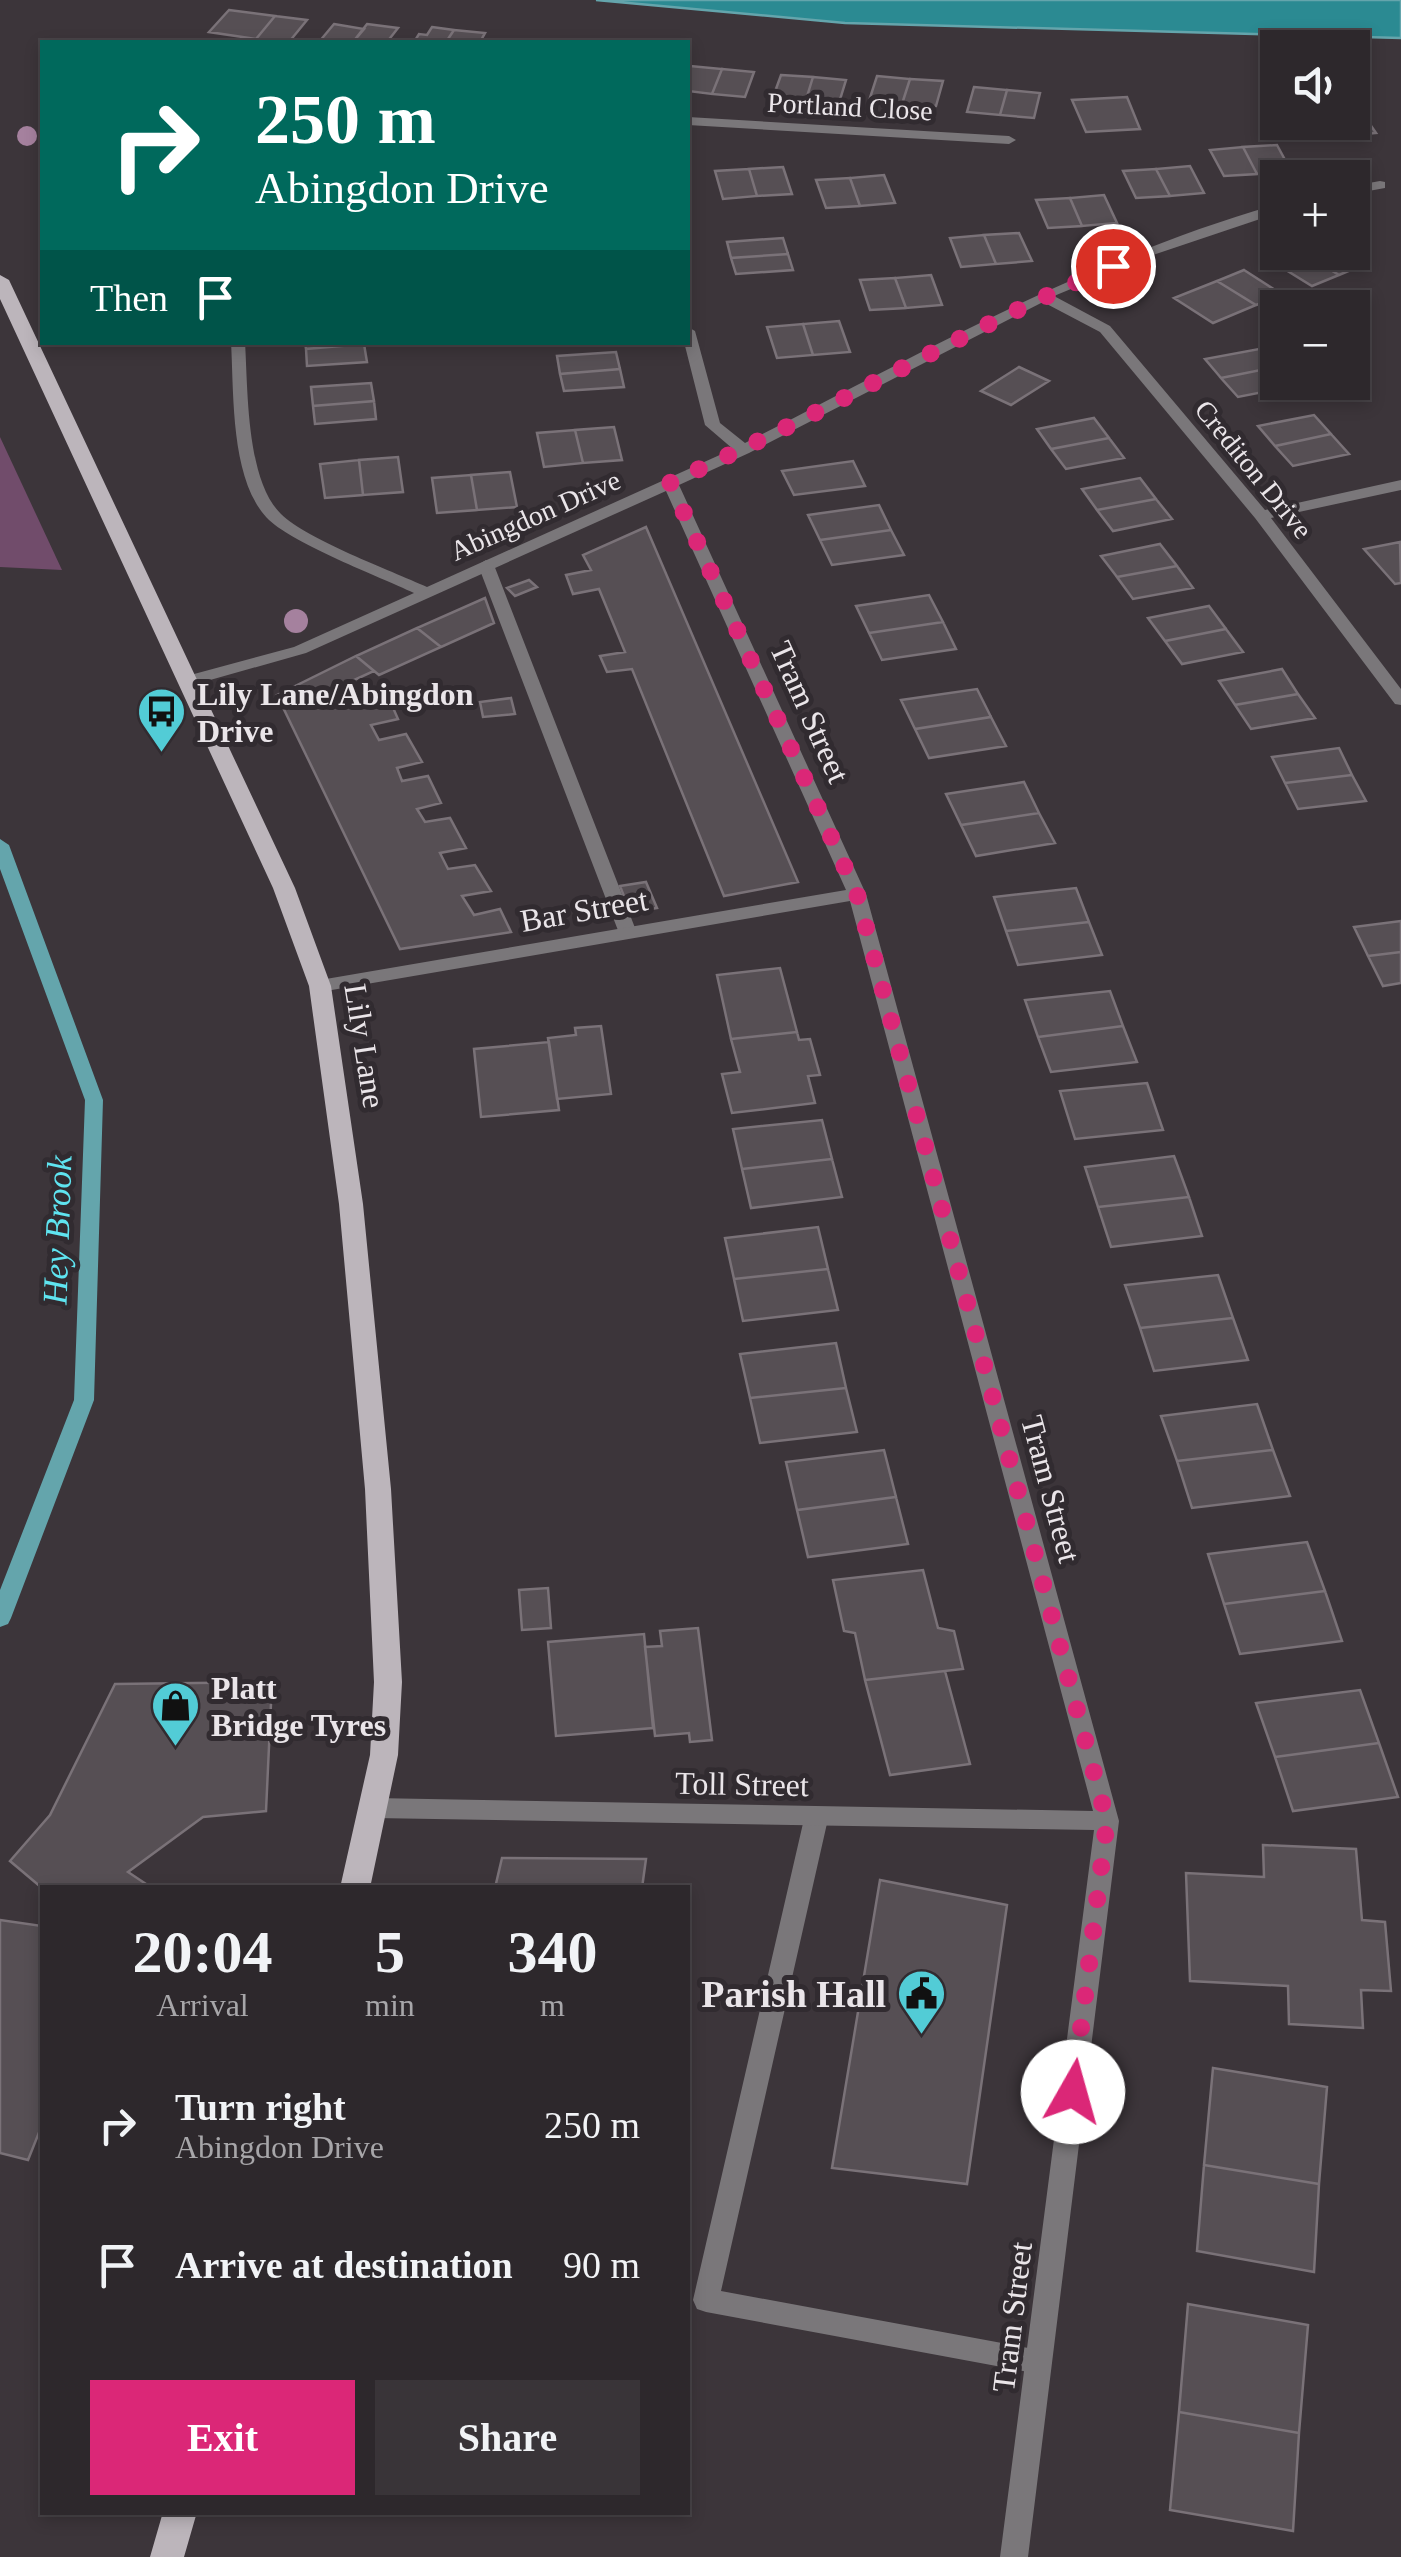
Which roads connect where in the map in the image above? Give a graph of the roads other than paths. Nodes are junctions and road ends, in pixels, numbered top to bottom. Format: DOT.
graph roads {
  1 [pos="690,121"];
  2 [pos="1009,140"];
  3 [pos="1380,185"];
  4 [pos="1370,187"];
  5 [pos="1260,214"];
  6 [pos="0,280"];
  7 [pos="1043,296"];
  8 [pos="690,339"];
  9 [pos="238,345"];
  10 [pos="744,450"];
  11 [pos="670,482"];
  12 [pos="1401,485"];
  13 [pos="1261,514"];
  14 [pos="486,565"];
  15 [pos="425,592"];
  16 [pos="190,681"];
  17 [pos="1401,700"];
  18 [pos="857,894"];
  19 [pos="628,933"];
  20 [pos="320,986"];
  21 [pos="374,1808"];
  22 [pos="816,1819"];
  23 [pos="1107,1821"];
  24 [pos="356,1885"];
  25 [pos="1039,2362"];
  26 [pos="179,2515"];
  27 [pos="167,2557"];
  28 [pos="1014,2557"];
  1 -- 2 [label="street, Portland Close"];
  3 -- 4 [label="street"];
  5 -- 7 [label="street, Abingdon Drive"];
  6 -- 16 [label="main road, Lily Lane"];
  7 -- 10 [label="street, Abingdon Drive"];
  7 -- 13 [label="street, Crediton Drive"];
  8 -- 10 [label="street"];
  9 -- 15 [label="street"];
  10 -- 11 [label="street, Abingdon Drive"];
  11 -- 14 [label="street, Abingdon Drive"];
  11 -- 18 [label="street, Tram Street"];
  12 -- 13 [label="street"];
  13 -- 17 [label="street, Crediton Drive"];
  14 -- 15 [label="street, Abingdon Drive"];
  14 -- 19 [label="street"];
  15 -- 16 [label="street, Abingdon Drive"];
  16 -- 20 [label="main road, Lily Lane"];
  18 -- 19 [label="street, Bar Street"];
  18 -- 23 [label="street, Tram Street"];
  19 -- 20 [label="street, Bar Street"];
  20 -- 21 [label="main road, Lily Lane"];
  21 -- 22 [label="street, Toll Street"];
  21 -- 24 [label="main road, Lily Lane"];
  22 -- 23 [label="street, Toll Street"];
  22 -- 25 [label="street"];
  23 -- 25 [label="street, Tram Street"];
  25 -- 28 [label="street, Tram Street"];
  26 -- 27 [label="main road"];
}
